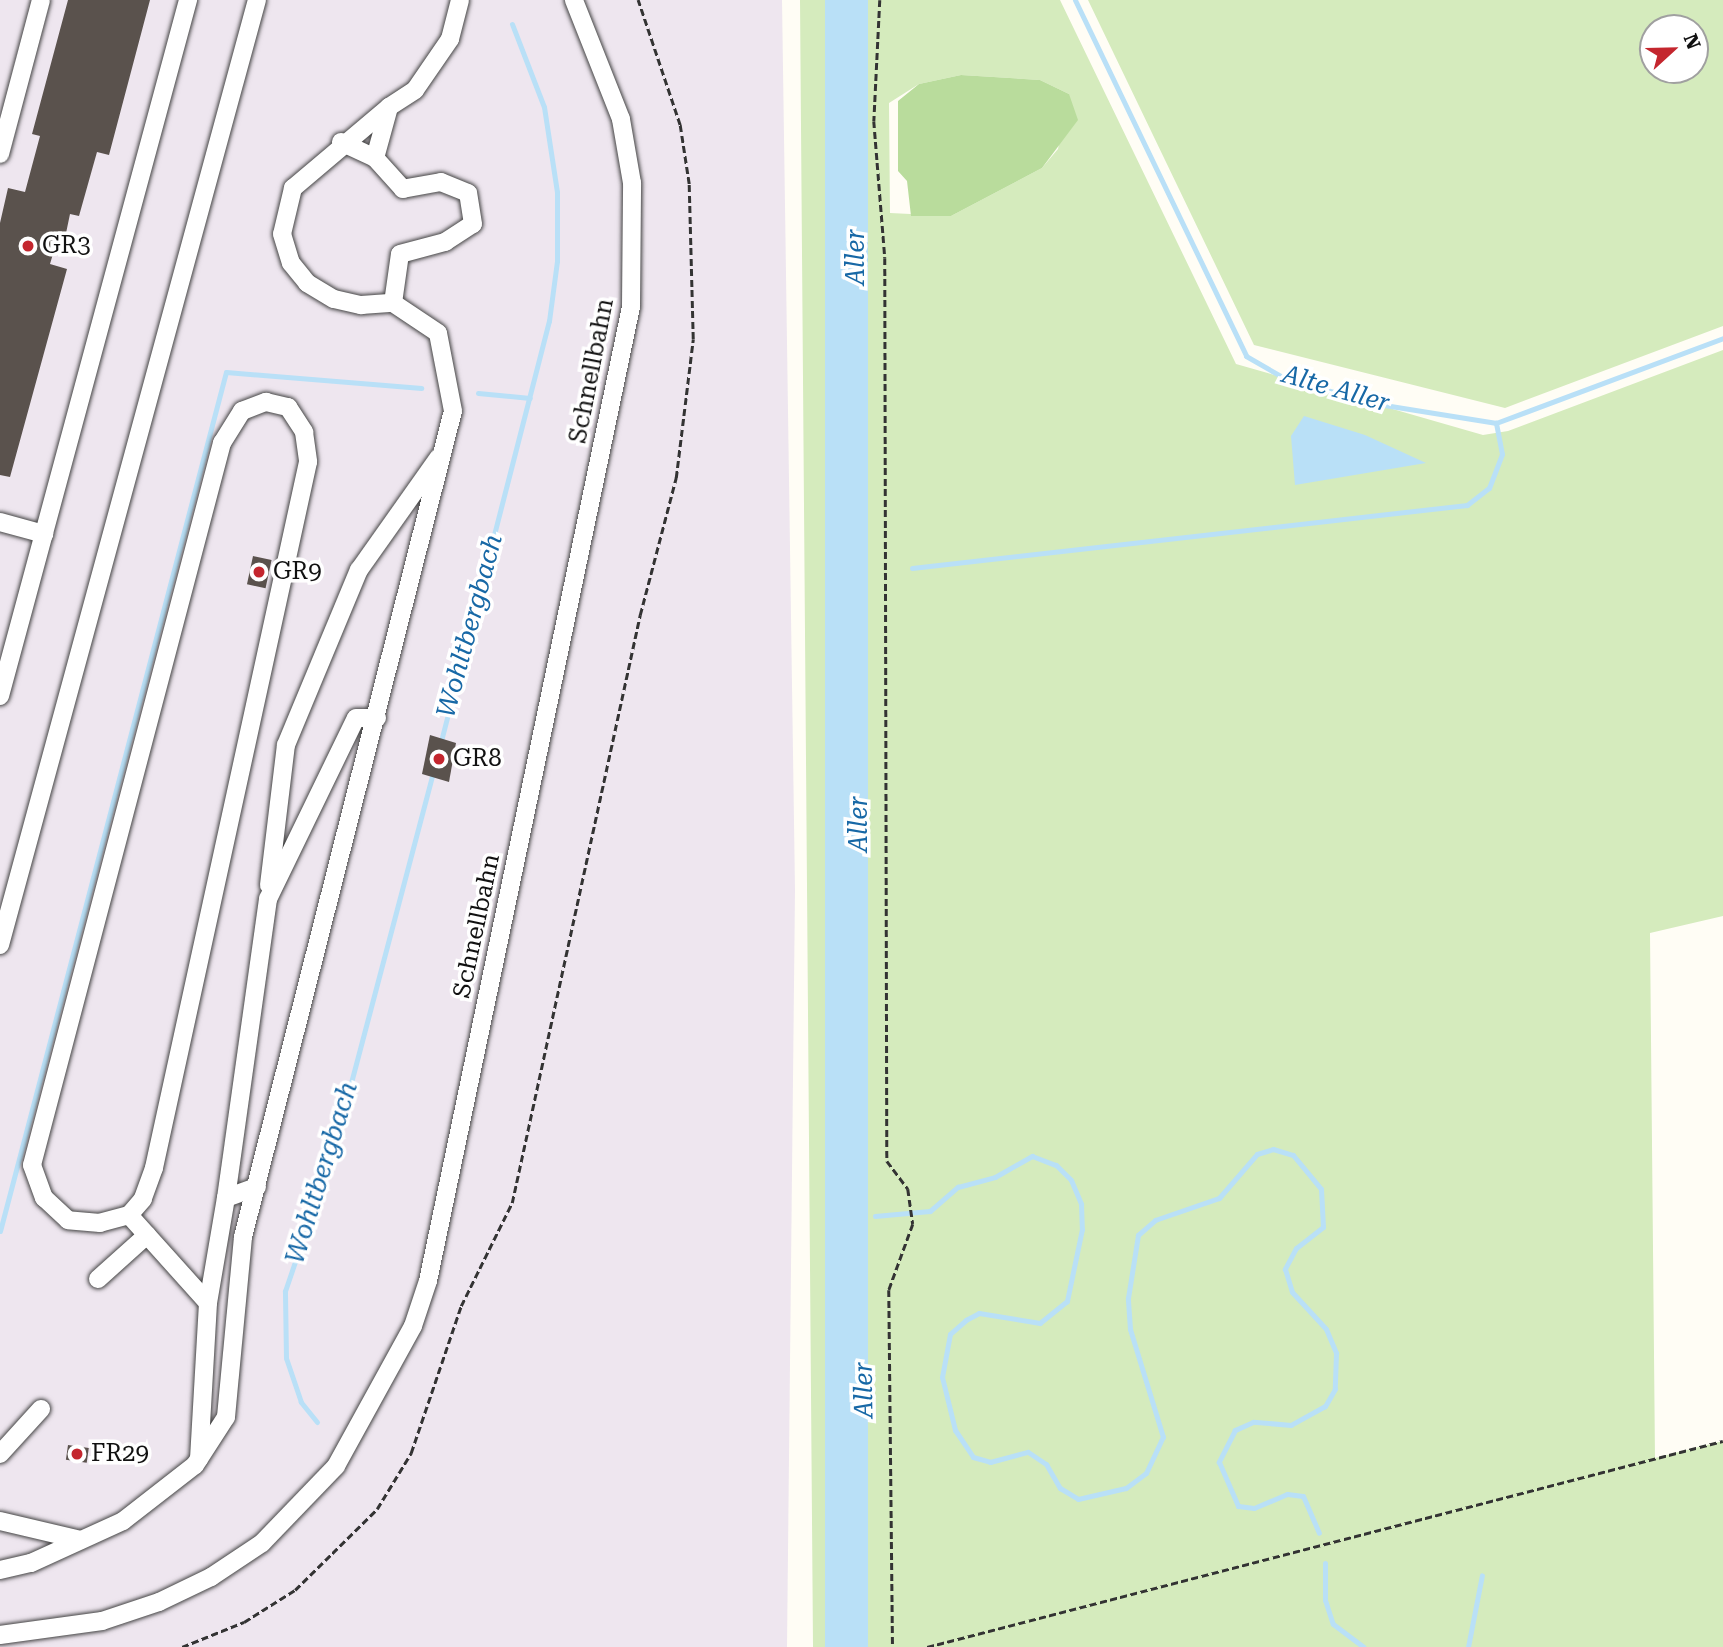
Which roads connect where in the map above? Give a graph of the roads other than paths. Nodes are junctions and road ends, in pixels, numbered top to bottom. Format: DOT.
graph roads {
  1 [pos="41,0"];
  2 [pos="188,0"];
  3 [pos="257,0"];
  4 [pos="460,0"];
  5 [pos="574,0"];
  6 [pos="390,107"];
  7 [pos="341,142"];
  8 [pos="0,155"];
  9 [pos="375,158"];
  10 [pos="393,303"];
  11 [pos="444,449"];
  12 [pos="0,522"];
  13 [pos="44,534"];
  14 [pos="0,696"];
  15 [pos="377,718"];
  16 [pos="268,899"];
  17 [pos="0,945"];
  18 [pos="257,1187"];
  19 [pos="226,1198"];
  20 [pos="129,1215"];
  21 [pos="146,1235"];
  22 [pos="98,1279"];
  23 [pos="208,1303"];
  24 [pos="41,1409"];
  25 [pos="0,1454"];
  26 [pos="199,1459"];
  27 [pos="0,1521"];
  28 [pos="81,1540"];
  29 [pos="0,1570"];
  30 [pos="0,1635"];
  1 -- 8 [label="street"];
  2 -- 13 [label="street"];
  3 -- 17 [label="street"];
  4 -- 6 [label="street"];
  5 -- 30 [label="street, Schnellbahn"];
  6 -- 7 [label="street"];
  6 -- 9 [label="street"];
  7 -- 9 [label="street"];
  7 -- 10 [label="street"];
  9 -- 10 [label="street"];
  10 -- 11 [label="street"];
  11 -- 15 [label="street"];
  11 -- 16 [label="street"];
  12 -- 13 [label="street"];
  13 -- 14 [label="street"];
  15 -- 16 [label="street"];
  15 -- 18 [label="street"];
  16 -- 19 [label="street"];
  18 -- 19 [label="street"];
  18 -- 26 [label="street"];
  19 -- 23 [label="street"];
  20 -- 20 [label="street"];
  20 -- 21 [label="street"];
  21 -- 22 [label="street"];
  21 -- 23 [label="street"];
  23 -- 26 [label="street"];
  24 -- 25 [label="street"];
  26 -- 28 [label="street"];
  27 -- 28 [label="street"];
  28 -- 29 [label="street"];
}
